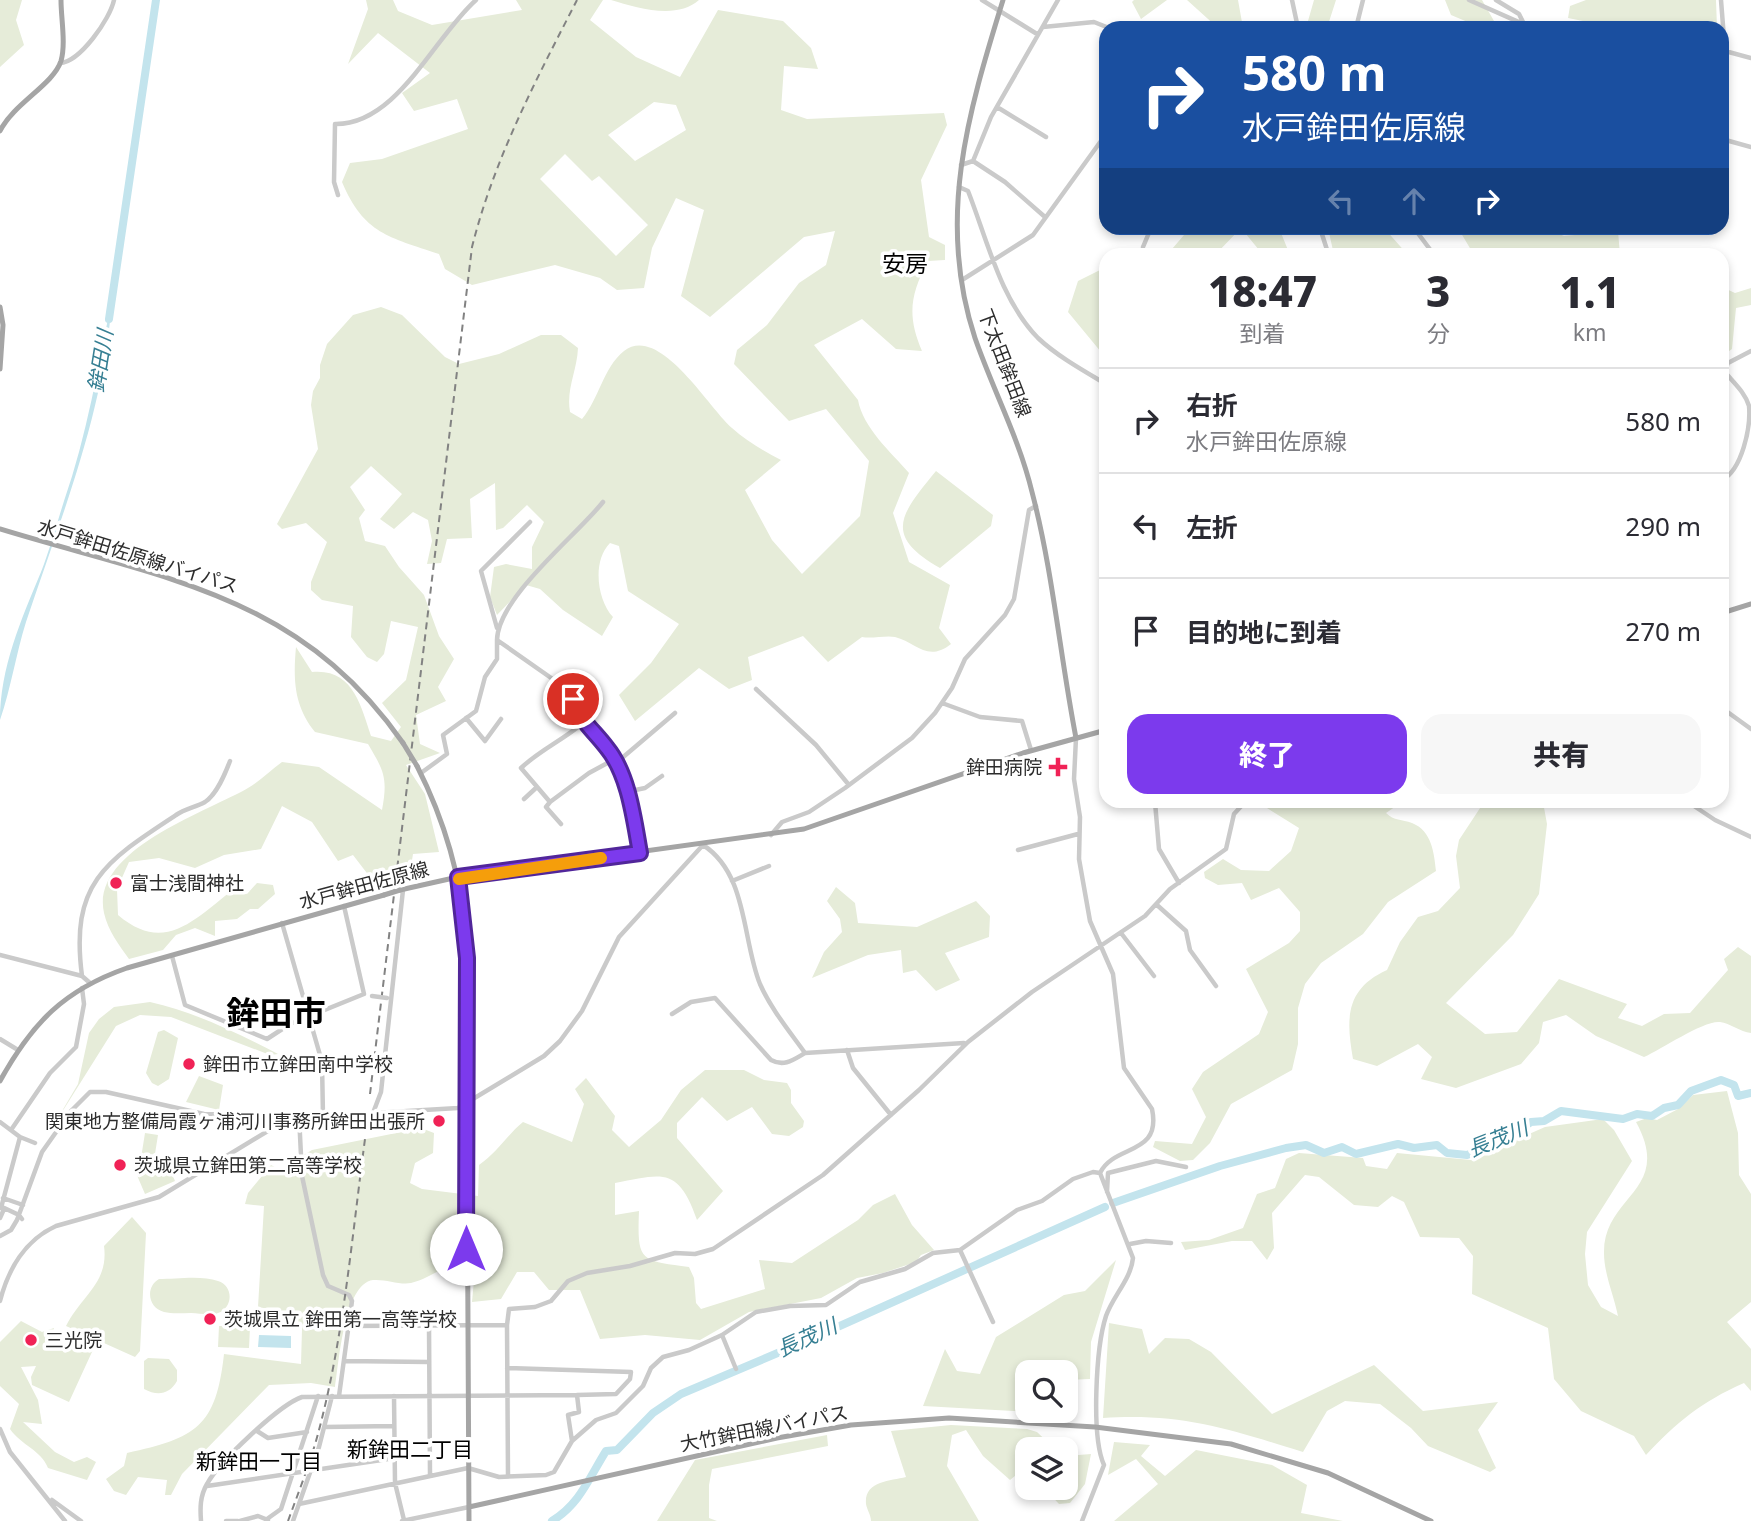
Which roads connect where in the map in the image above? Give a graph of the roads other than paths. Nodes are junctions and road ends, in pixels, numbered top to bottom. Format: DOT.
graph roads {
  1 [pos="61,0"];
  2 [pos="114,0"];
  3 [pos="476,0"];
  4 [pos="982,0"];
  5 [pos="1003,0"];
  6 [pos="1058,0"];
  7 [pos="1292,0"];
  8 [pos="1363,0"];
  9 [pos="1469,0"];
  10 [pos="1496,0"];
  11 [pos="1721,0"];
  12 [pos="999,12"];
  13 [pos="1296,21"];
  14 [pos="1358,21"];
  15 [pos="1515,21"];
  16 [pos="1522,21"];
  17 [pos="1723,21"];
  18 [pos="1099,22"];
  19 [pos="1042,27"];
  20 [pos="1037,34"];
  21 [pos="1729,52"];
  22 [pos="1751,58"];
  23 [pos="60,63"];
  24 [pos="997,107"];
  25 [pos="0,131"];
  26 [pos="1046,137"];
  27 [pos="1729,140"];
  28 [pos="1099,144"];
  29 [pos="1751,148"];
  30 [pos="973,161"];
  31 [pos="961,164"];
  32 [pos="959,187"];
  33 [pos="338,195"];
  34 [pos="1045,217"];
  35 [pos="1148,235"];
  36 [pos="1143,247"];
  37 [pos="993,260"];
  38 [pos="962,280"];
  39 [pos="0,307"];
  40 [pos="1751,351"];
  41 [pos="1729,362"];
  42 [pos="0,369"];
  43 [pos="1729,377"];
  44 [pos="1099,379"];
  45 [pos="1729,471"];
  46 [pos="603,502"];
  47 [pos="1036,506"];
  48 [pos="530,522"];
  49 [pos="0,529"];
  50 [pos="1751,604"];
  51 [pos="1729,611"];
  52 [pos="498,629"];
  53 [pos="498,640"];
  54 [pos="756,689"];
  55 [pos="942,704"];
  56 [pos="676,713"];
  57 [pos="1729,713"];
  58 [pos="466,718"];
  59 [pos="501,719"];
  60 [pos="583,723"];
  61 [pos="1751,729"];
  62 [pos="1099,732"];
  63 [pos="1076,737"];
  64 [pos="1031,750"];
  65 [pos="230,761"];
  66 [pos="614,762"];
  67 [pos="421,774"];
  68 [pos="662,776"];
  69 [pos="849,785"];
  70 [pos="537,787"];
  71 [pos="626,792"];
  72 [pos="524,799"];
  73 [pos="550,802"];
  74 [pos="1156,808"];
  75 [pos="1240,808"];
  76 [pos="1697,808"];
  77 [pos="561,824"];
  78 [pos="1079,834"];
  79 [pos="771,835"];
  80 [pos="1751,837"];
  81 [pos="703,845"];
  82 [pos="1018,850"];
  83 [pos="640,853"];
  84 [pos="769,866"];
  85 [pos="458,877"];
  86 [pos="732,881"];
  87 [pos="1179,883"];
  88 [pos="402,890"];
  89 [pos="344,905"];
  90 [pos="1157,905"];
  91 [pos="282,923"];
  92 [pos="1121,933"];
  93 [pos="1101,947"];
  94 [pos="0,955"];
  95 [pos="172,956"];
  96 [pos="82,976"];
  97 [pos="1154,976"];
  98 [pos="90,983"];
  99 [pos="1216,986"];
  100 [pos="82,987"];
  101 [pos="364,994"];
  102 [pos="389,998"];
  103 [pos="672,1014"];
  104 [pos="309,1016"];
  105 [pos="0,1039"];
  106 [pos="968,1042"];
  107 [pos="18,1050"];
  108 [pos="847,1050"];
  109 [pos="805,1053"];
  110 [pos="0,1081"];
  111 [pos="467,1104"];
  112 [pos="373,1114"];
  113 [pos="299,1115"];
  114 [pos="891,1115"];
  115 [pos="292,1116"];
  116 [pos="323,1116"];
  117 [pos="0,1122"];
  118 [pos="11,1130"];
  119 [pos="20,1137"];
  120 [pos="35,1143"];
  121 [pos="1186,1167"];
  122 [pos="1100,1173"];
  123 [pos="1107,1192"];
  124 [pos="4,1198"];
  125 [pos="23,1205"];
  126 [pos="2,1208"];
  127 [pos="21,1217"];
  128 [pos="0,1218"];
  129 [pos="0,1236"];
  130 [pos="1171,1243"];
  131 [pos="1130,1244"];
  132 [pos="960,1250"];
  133 [pos="0,1301"];
  134 [pos="993,1322"];
  135 [pos="466,1325"];
  136 [pos="507,1325"];
  137 [pos="349,1326"];
  138 [pos="429,1326"];
  139 [pos="722,1335"];
  140 [pos="344,1362"];
  141 [pos="428,1362"];
  142 [pos="507,1368"];
  143 [pos="736,1369"];
  144 [pos="507,1395"];
  145 [pos="577,1395"];
  146 [pos="318,1396"];
  147 [pos="332,1396"];
  148 [pos="339,1396"];
  149 [pos="394,1396"];
  150 [pos="428,1396"];
  151 [pos="467,1396"];
  152 [pos="394,1426"];
  153 [pos="324,1427"];
  154 [pos="1096,1427"];
  155 [pos="0,1429"];
  156 [pos="257,1431"];
  157 [pos="307,1432"];
  158 [pos="572,1441"];
  159 [pos="395,1458"];
  160 [pos="468,1468"];
  161 [pos="311,1469"];
  162 [pos="294,1471"];
  163 [pos="430,1475"];
  164 [pos="508,1476"];
  165 [pos="396,1483"];
  166 [pos="206,1486"];
  167 [pos="48,1498"];
  168 [pos="299,1504"];
  169 [pos="469,1507"];
  170 [pos="268,1520"];
  171 [pos="65,1521"];
  172 [pos="81,1521"];
  173 [pos="201,1521"];
  174 [pos="226,1521"];
  175 [pos="239,1521"];
  176 [pos="293,1521"];
  177 [pos="403,1521"];
  178 [pos="469,1521"];
  179 [pos="1082,1521"];
  180 [pos="1432,1521"];
  1 -- 23 [label="main road"];
  2 -- 23 [label="street"];
  3 -- 33 [label="street"];
  4 -- 12 [label="street"];
  5 -- 12 [label="main road, 下太田鉾田線"];
  6 -- 19 [label="street"];
  7 -- 13 [label="street"];
  8 -- 14 [label="street"];
  9 -- 15 [label="street"];
  10 -- 16 [label="street"];
  11 -- 17 [label="street"];
  12 -- 20 [label="street"];
  12 -- 31 [label="main road, 下太田鉾田線"];
  18 -- 19 [label="street"];
  19 -- 20 [label="street"];
  20 -- 24 [label="street"];
  21 -- 22 [label="street"];
  23 -- 25 [label="main road"];
  24 -- 26 [label="street"];
  24 -- 30 [label="street"];
  27 -- 29 [label="street"];
  28 -- 34 [label="street"];
  30 -- 31 [label="street"];
  30 -- 34 [label="street"];
  31 -- 32 [label="main road, 下太田鉾田線"];
  32 -- 37 [label="street"];
  32 -- 38 [label="main road, 下太田鉾田線"];
  34 -- 37 [label="street"];
  35 -- 36 [label="street"];
  37 -- 38 [label="street"];
  37 -- 44 [label="street"];
  38 -- 47 [label="main road, 下太田鉾田線"];
  39 -- 42 [label="main road"];
  40 -- 41 [label="street"];
  43 -- 45 [label="street"];
  46 -- 52 [label="street"];
  47 -- 55 [label="street"];
  47 -- 63 [label="main road, 下太田鉾田線"];
  48 -- 52 [label="street"];
  49 -- 67 [label="main road, 水戸鉾田佐原線バイパス, bridge"];
  50 -- 51 [label="main road"];
  52 -- 53 [label="street"];
  53 -- 58 [label="street"];
  53 -- 60 [label="street"];
  54 -- 69 [label="street"];
  55 -- 64 [label="street"];
  55 -- 69 [label="street"];
  56 -- 66 [label="street"];
  57 -- 61 [label="street"];
  58 -- 59 [label="street"];
  58 -- 67 [label="street"];
  60 -- 66 [label="street"];
  60 -- 70 [label="street"];
  62 -- 63 [label="main road, 水戸鉾田佐原線"];
  63 -- 64 [label="main road, 水戸鉾田佐原線"];
  63 -- 78 [label="street"];
  64 -- 79 [label="main road, 水戸鉾田佐原線"];
  65 -- 96 [label="street"];
  66 -- 71 [label="street"];
  66 -- 73 [label="street"];
  67 -- 85 [label="main road, 水戸鉾田佐原線バイパス"];
  68 -- 71 [label="street"];
  69 -- 79 [label="street"];
  70 -- 72 [label="street"];
  70 -- 73 [label="street"];
  71 -- 83 [label="street"];
  73 -- 77 [label="street"];
  74 -- 87 [label="street"];
  75 -- 87 [label="street"];
  76 -- 80 [label="street"];
  78 -- 82 [label="street"];
  78 -- 93 [label="street"];
  79 -- 81 [label="main road, 水戸鉾田佐原線"];
  81 -- 83 [label="main road, 水戸鉾田佐原線"];
  81 -- 86 [label="street"];
  81 -- 111 [label="street"];
  83 -- 85 [label="main road, 水戸鉾田佐原線"];
  84 -- 86 [label="street"];
  85 -- 88 [label="main road, 水戸鉾田佐原線"];
  85 -- 111 [label="main road, 水戸鉾田佐原線バイパス"];
  86 -- 109 [label="street"];
  87 -- 90 [label="street"];
  88 -- 89 [label="main road, 水戸鉾田佐原線, bridge"];
  88 -- 102 [label="street"];
  89 -- 91 [label="main road, 水戸鉾田佐原線"];
  89 -- 101 [label="street"];
  90 -- 92 [label="street"];
  90 -- 99 [label="street"];
  91 -- 95 [label="main road, 水戸鉾田佐原線"];
  91 -- 104 [label="street"];
  92 -- 93 [label="street"];
  92 -- 97 [label="street"];
  93 -- 106 [label="street"];
  93 -- 122 [label="street"];
  94 -- 96 [label="street"];
  95 -- 98 [label="main road, 水戸鉾田佐原線"];
  95 -- 104 [label="street"];
  96 -- 98 [label="street"];
  98 -- 100 [label="main road, 水戸鉾田佐原線"];
  100 -- 107 [label="main road, 水戸鉾田佐原線"];
  100 -- 118 [label="street"];
  101 -- 102 [label="street, bridge"];
  101 -- 104 [label="street"];
  102 -- 112 [label="street"];
  103 -- 109 [label="street"];
  104 -- 116 [label="street"];
  105 -- 107 [label="street"];
  106 -- 108 [label="street"];
  106 -- 114 [label="street"];
  107 -- 110 [label="main road, 水戸鉾田佐原線"];
  108 -- 109 [label="street"];
  108 -- 114 [label="street"];
  111 -- 112 [label="street"];
  111 -- 135 [label="main road, 水戸鉾田佐原線バイパス"];
  112 -- 116 [label="street"];
  113 -- 115 [label="street"];
  113 -- 116 [label="street"];
  113 -- 137 [label="street"];
  114 -- 136 [label="street"];
  115 -- 125 [label="street"];
  115 -- 133 [label="street"];
  117 -- 118 [label="street"];
  118 -- 119 [label="street"];
  119 -- 120 [label="street"];
  119 -- 124 [label="street"];
  121 -- 123 [label="street"];
  122 -- 123 [label="street"];
  122 -- 132 [label="street"];
  123 -- 131 [label="street"];
  124 -- 125 [label="street"];
  124 -- 126 [label="street"];
  125 -- 127 [label="street"];
  126 -- 127 [label="street"];
  126 -- 128 [label="street"];
  127 -- 129 [label="street"];
  130 -- 131 [label="street"];
  131 -- 154 [label="street"];
  132 -- 134 [label="street"];
  132 -- 139 [label="street"];
  135 -- 136 [label="street"];
  135 -- 138 [label="street"];
  135 -- 151 [label="main road, 水戸鉾田佐原線バイパス"];
  136 -- 142 [label="street"];
  137 -- 138 [label="street"];
  137 -- 140 [label="street"];
  138 -- 141 [label="street"];
  139 -- 143 [label="street"];
  139 -- 158 [label="street"];
  140 -- 141 [label="street"];
  140 -- 148 [label="street"];
  141 -- 150 [label="street"];
  142 -- 144 [label="street"];
  142 -- 145 [label="street"];
  144 -- 145 [label="street"];
  144 -- 151 [label="street"];
  144 -- 164 [label="street"];
  145 -- 158 [label="street"];
  146 -- 147 [label="street"];
  146 -- 156 [label="street"];
  146 -- 157 [label="street"];
  147 -- 148 [label="street"];
  147 -- 153 [label="street"];
  148 -- 149 [label="street"];
  149 -- 150 [label="street"];
  149 -- 152 [label="street"];
  150 -- 151 [label="street"];
  150 -- 163 [label="street"];
  151 -- 160 [label="main road, 水戸鉾田佐原線バイパス"];
  152 -- 153 [label="street"];
  152 -- 159 [label="street"];
  153 -- 161 [label="street"];
  154 -- 169 [label="main road, 大竹鉾田線バイパス"];
  154 -- 179 [label="street"];
  154 -- 180 [label="main road, 大竹鉾田線バイパス"];
  155 -- 167 [label="street"];
  156 -- 157 [label="street"];
  156 -- 166 [label="street"];
  157 -- 162 [label="street"];
  158 -- 164 [label="street"];
  159 -- 161 [label="street"];
  159 -- 165 [label="street"];
  160 -- 163 [label="street"];
  160 -- 164 [label="street"];
  160 -- 169 [label="main road, 水戸鉾田佐原線バイパス"];
  161 -- 162 [label="street"];
  161 -- 168 [label="street"];
  162 -- 166 [label="street"];
  162 -- 170 [label="street"];
  163 -- 165 [label="street"];
  165 -- 168 [label="street"];
  165 -- 177 [label="street"];
  166 -- 173 [label="street"];
  167 -- 171 [label="street"];
  167 -- 172 [label="street"];
  168 -- 176 [label="street"];
  169 -- 177 [label="street"];
  169 -- 178 [label="main road, 水戸鉾田佐原線バイパス"];
  170 -- 175 [label="street"];
  174 -- 175 [label="street"];
}
